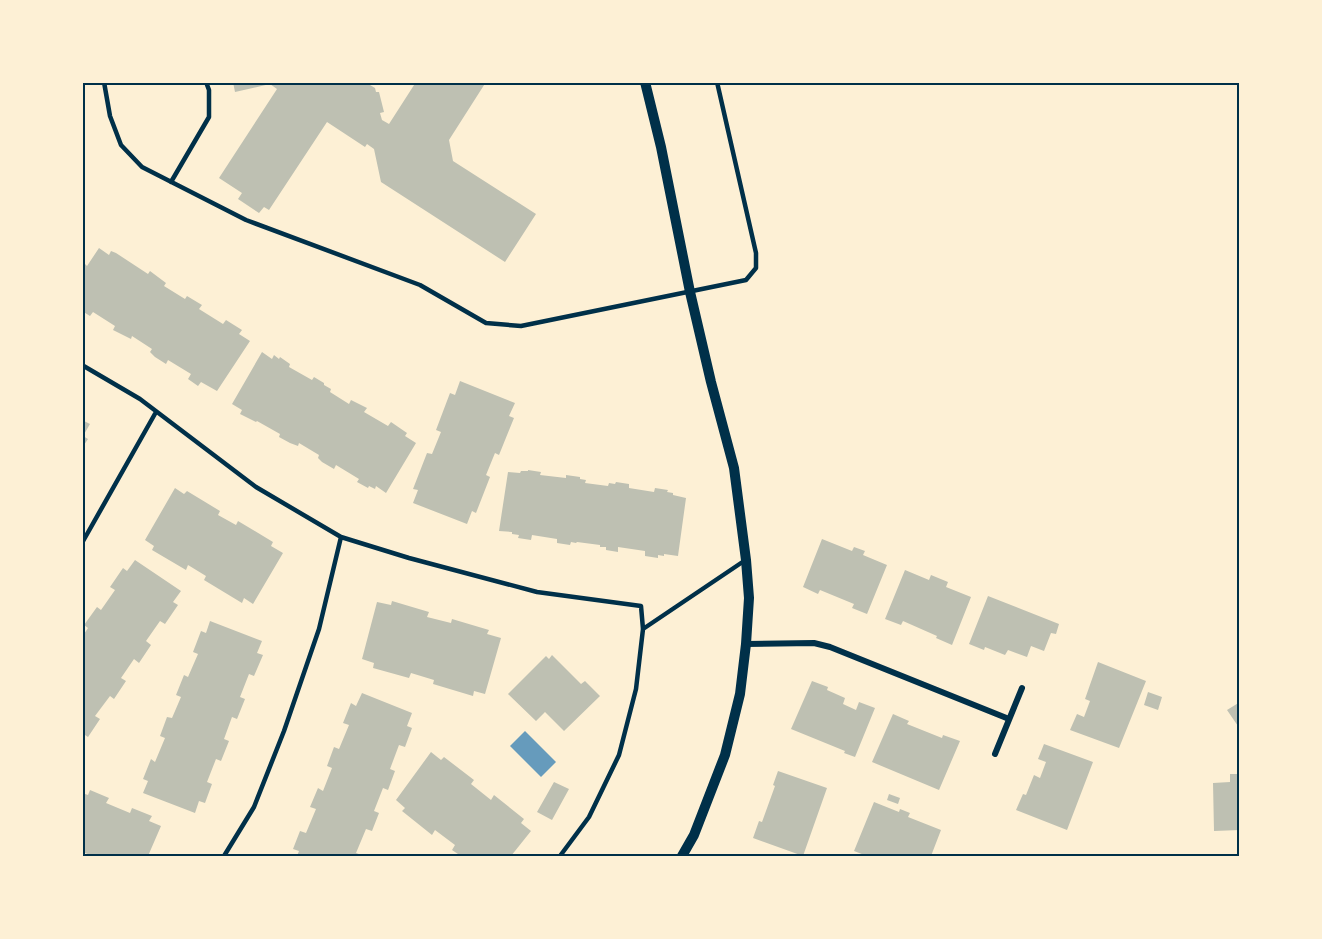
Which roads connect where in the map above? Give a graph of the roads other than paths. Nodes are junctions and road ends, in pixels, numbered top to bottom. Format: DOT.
graph roads {
  1 [pos="104,82"];
  2 [pos="206,82"];
  3 [pos="645,82"];
  4 [pos="717,82"];
  5 [pos="171,182"];
  6 [pos="690,291"];
  7 [pos="82,365"];
  8 [pos="156,412"];
  9 [pos="341,537"];
  10 [pos="82,543"];
  11 [pos="746,560"];
  12 [pos="643,629"];
  13 [pos="746,644"];
  14 [pos="1022,688"];
  15 [pos="1009,719"];
  16 [pos="995,754"];
  17 [pos="224,856"];
  18 [pos="560,856"];
  19 [pos="682,856"];
  1 -- 5 [label="lane"];
  2 -- 5 [label="lane"];
  3 -- 6 [label="street"];
  4 -- 6 [label="lane"];
  5 -- 6 [label="lane"];
  6 -- 11 [label="street"];
  7 -- 8 [label="lane"];
  8 -- 9 [label="lane"];
  8 -- 10 [label="lane"];
  9 -- 12 [label="lane"];
  9 -- 17 [label="lane"];
  11 -- 12 [label="lane"];
  11 -- 13 [label="street"];
  12 -- 18 [label="lane"];
  13 -- 15 [label="street"];
  13 -- 19 [label="street"];
  14 -- 15 [label="street"];
  15 -- 16 [label="street"];
}
